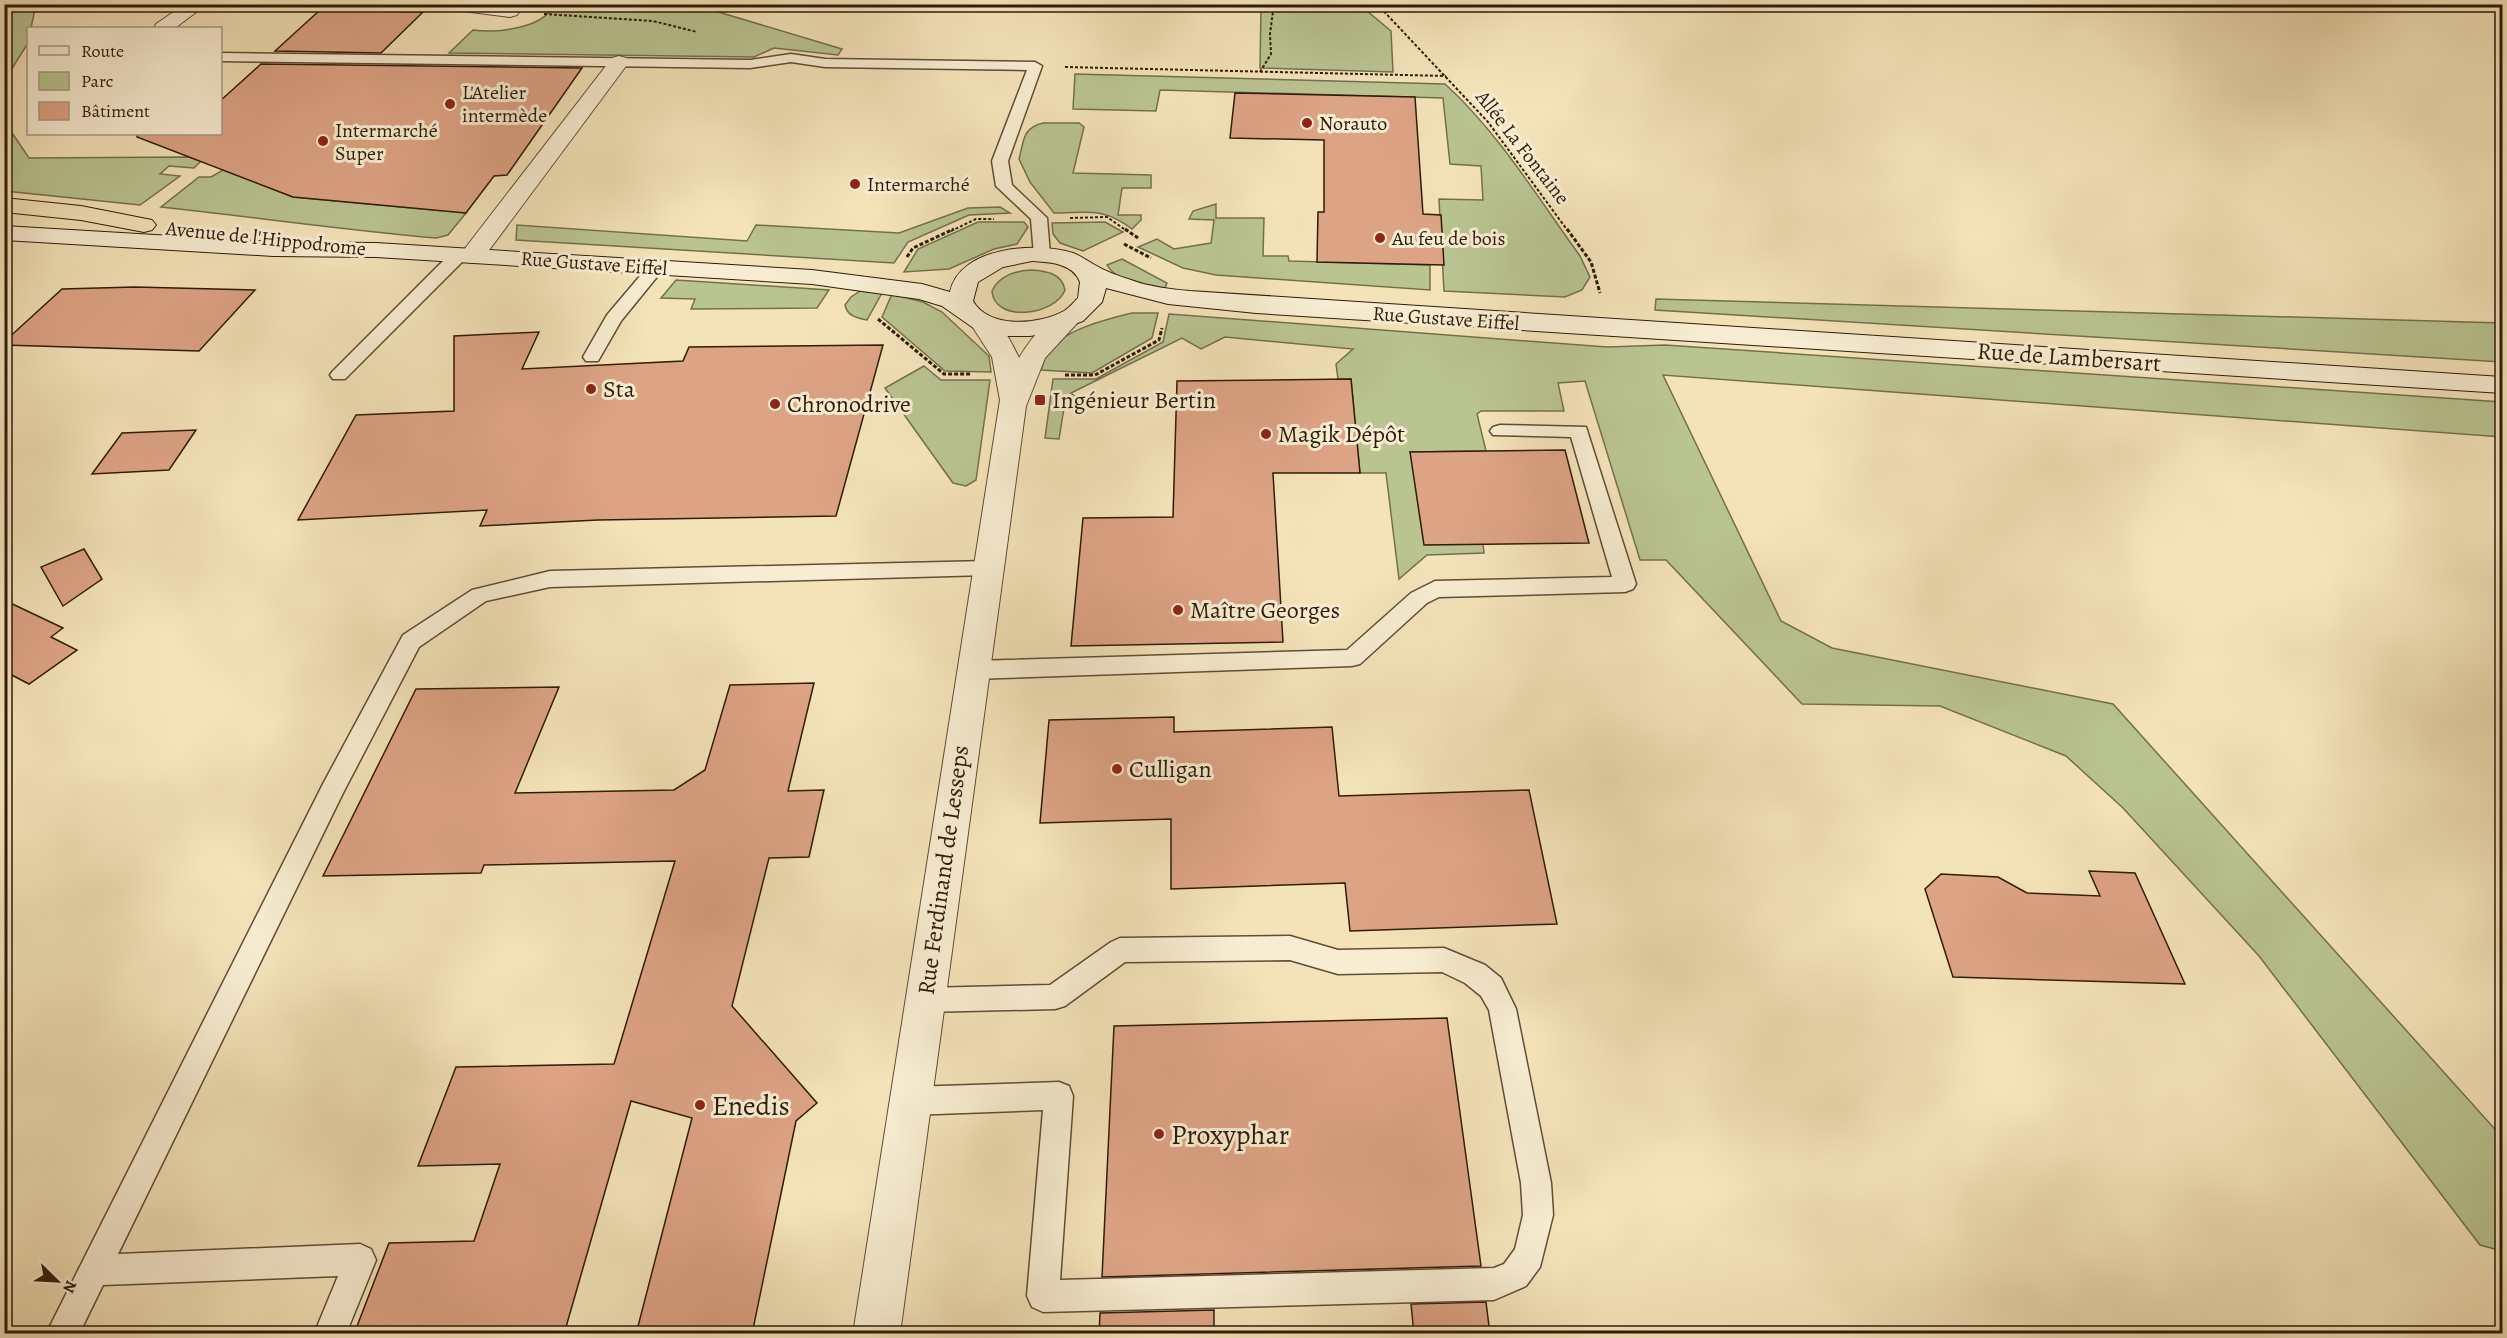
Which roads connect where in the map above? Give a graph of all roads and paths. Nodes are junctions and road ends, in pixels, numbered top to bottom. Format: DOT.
graph roads {
  1 [pos="198,4"];
  2 [pos="455,4"];
  3 [pos="1274,4"];
  4 [pos="1377,4"];
  5 [pos="510,11"];
  6 [pos="164,27"];
  7 [pos="697,32"];
  8 [pos="222,57"];
  9 [pos="619,62"];
  10 [pos="1035,66"];
  11 [pos="1260,73"];
  12 [pos="1446,76"];
  13 [pos="4,205"];
  14 [pos="4,215"];
  15 [pos="144,225"];
  16 [pos="4,233"];
  17 [pos="376,250"];
  18 [pos="466,255"];
  19 [pos="1042,255"];
  20 [pos="984,266"];
  21 [pos="657,267"];
  22 [pos="1084,269"];
  23 [pos="812,277"];
  24 [pos="1256,305"];
  25 [pos="974,316"];
  26 [pos="1068,319"];
  27 [pos="1623,329"];
  28 [pos="592,357"];
  29 [pos="339,375"];
  30 [pos="2502,385"];
  31 [pos="1011,406"];
  32 [pos="1500,431"];
  33 [pos="987,568"];
  34 [pos="972,670"];
  35 [pos="924,1000"];
  36 [pos="909,1101"];
  37 [pos="94,1270"];
  38 [pos="62,1334"];
  39 [pos="330,1334"];
  40 [pos="876,1334"];
  1 -- 6 [label="main road"];
  2 -- 5 [label="main road"];
  3 -- 11 [label="path"];
  4 -- 12 [label="path, Allée La Fontaine"];
  5 -- 7 [label="path"];
  8 -- 9 [label="lane"];
  9 -- 10 [label="lane"];
  9 -- 18 [label="main road"];
  10 -- 11 [label="path"];
  10 -- 19 [label="lane"];
  11 -- 12 [label="path"];
  12 -- 27 [label="path, Allée La Fontaine"];
  13 -- 15 [label="highway"];
  14 -- 15 [label="main road, Avenue de l'Hippodrome"];
  15 -- 17 [label="main road, Avenue de l'Hippodrome"];
  16 -- 17 [label="main road, Avenue de l'Hippodrome"];
  17 -- 18 [label="main road, Rue Gustave Eiffel"];
  18 -- 21 [label="main road, Rue Gustave Eiffel"];
  18 -- 29 [label="lane"];
  19 -- 20 [label="main road"];
  19 -- 22 [label="main road"];
  20 -- 23 [label="main road, Rue Gustave Eiffel"];
  20 -- 25 [label="main road"];
  21 -- 23 [label="main road, Rue Gustave Eiffel"];
  21 -- 28 [label="lane"];
  22 -- 24 [label="main road, Rue Gustave Eiffel"];
  22 -- 26 [label="main road"];
  23 -- 25 [label="main road, Rue Gustave Eiffel"];
  24 -- 26 [label="main road, Rue Gustave Eiffel"];
  24 -- 27 [label="main road, Rue Gustave Eiffel"];
  25 -- 26 [label="main road"];
  25 -- 31 [label="main road, Rue Ferdinand de Lesseps"];
  26 -- 31 [label="main road, Rue Ferdinand de Lesseps"];
  27 -- 30 [label="main road, Rue de Lambersart"];
  31 -- 33 [label="main road, Rue Ferdinand de Lesseps"];
  32 -- 34 [label="lane"];
  33 -- 34 [label="main road, Rue Ferdinand de Lesseps"];
  33 -- 37 [label="lane"];
  34 -- 35 [label="main road, Rue Ferdinand de Lesseps"];
  35 -- 36 [label="main road, Rue Ferdinand de Lesseps"];
  35 -- 36 [label="lane"];
  36 -- 40 [label="main road, Rue Ferdinand de Lesseps"];
  37 -- 38 [label="lane"];
  37 -- 39 [label="lane"];
}
